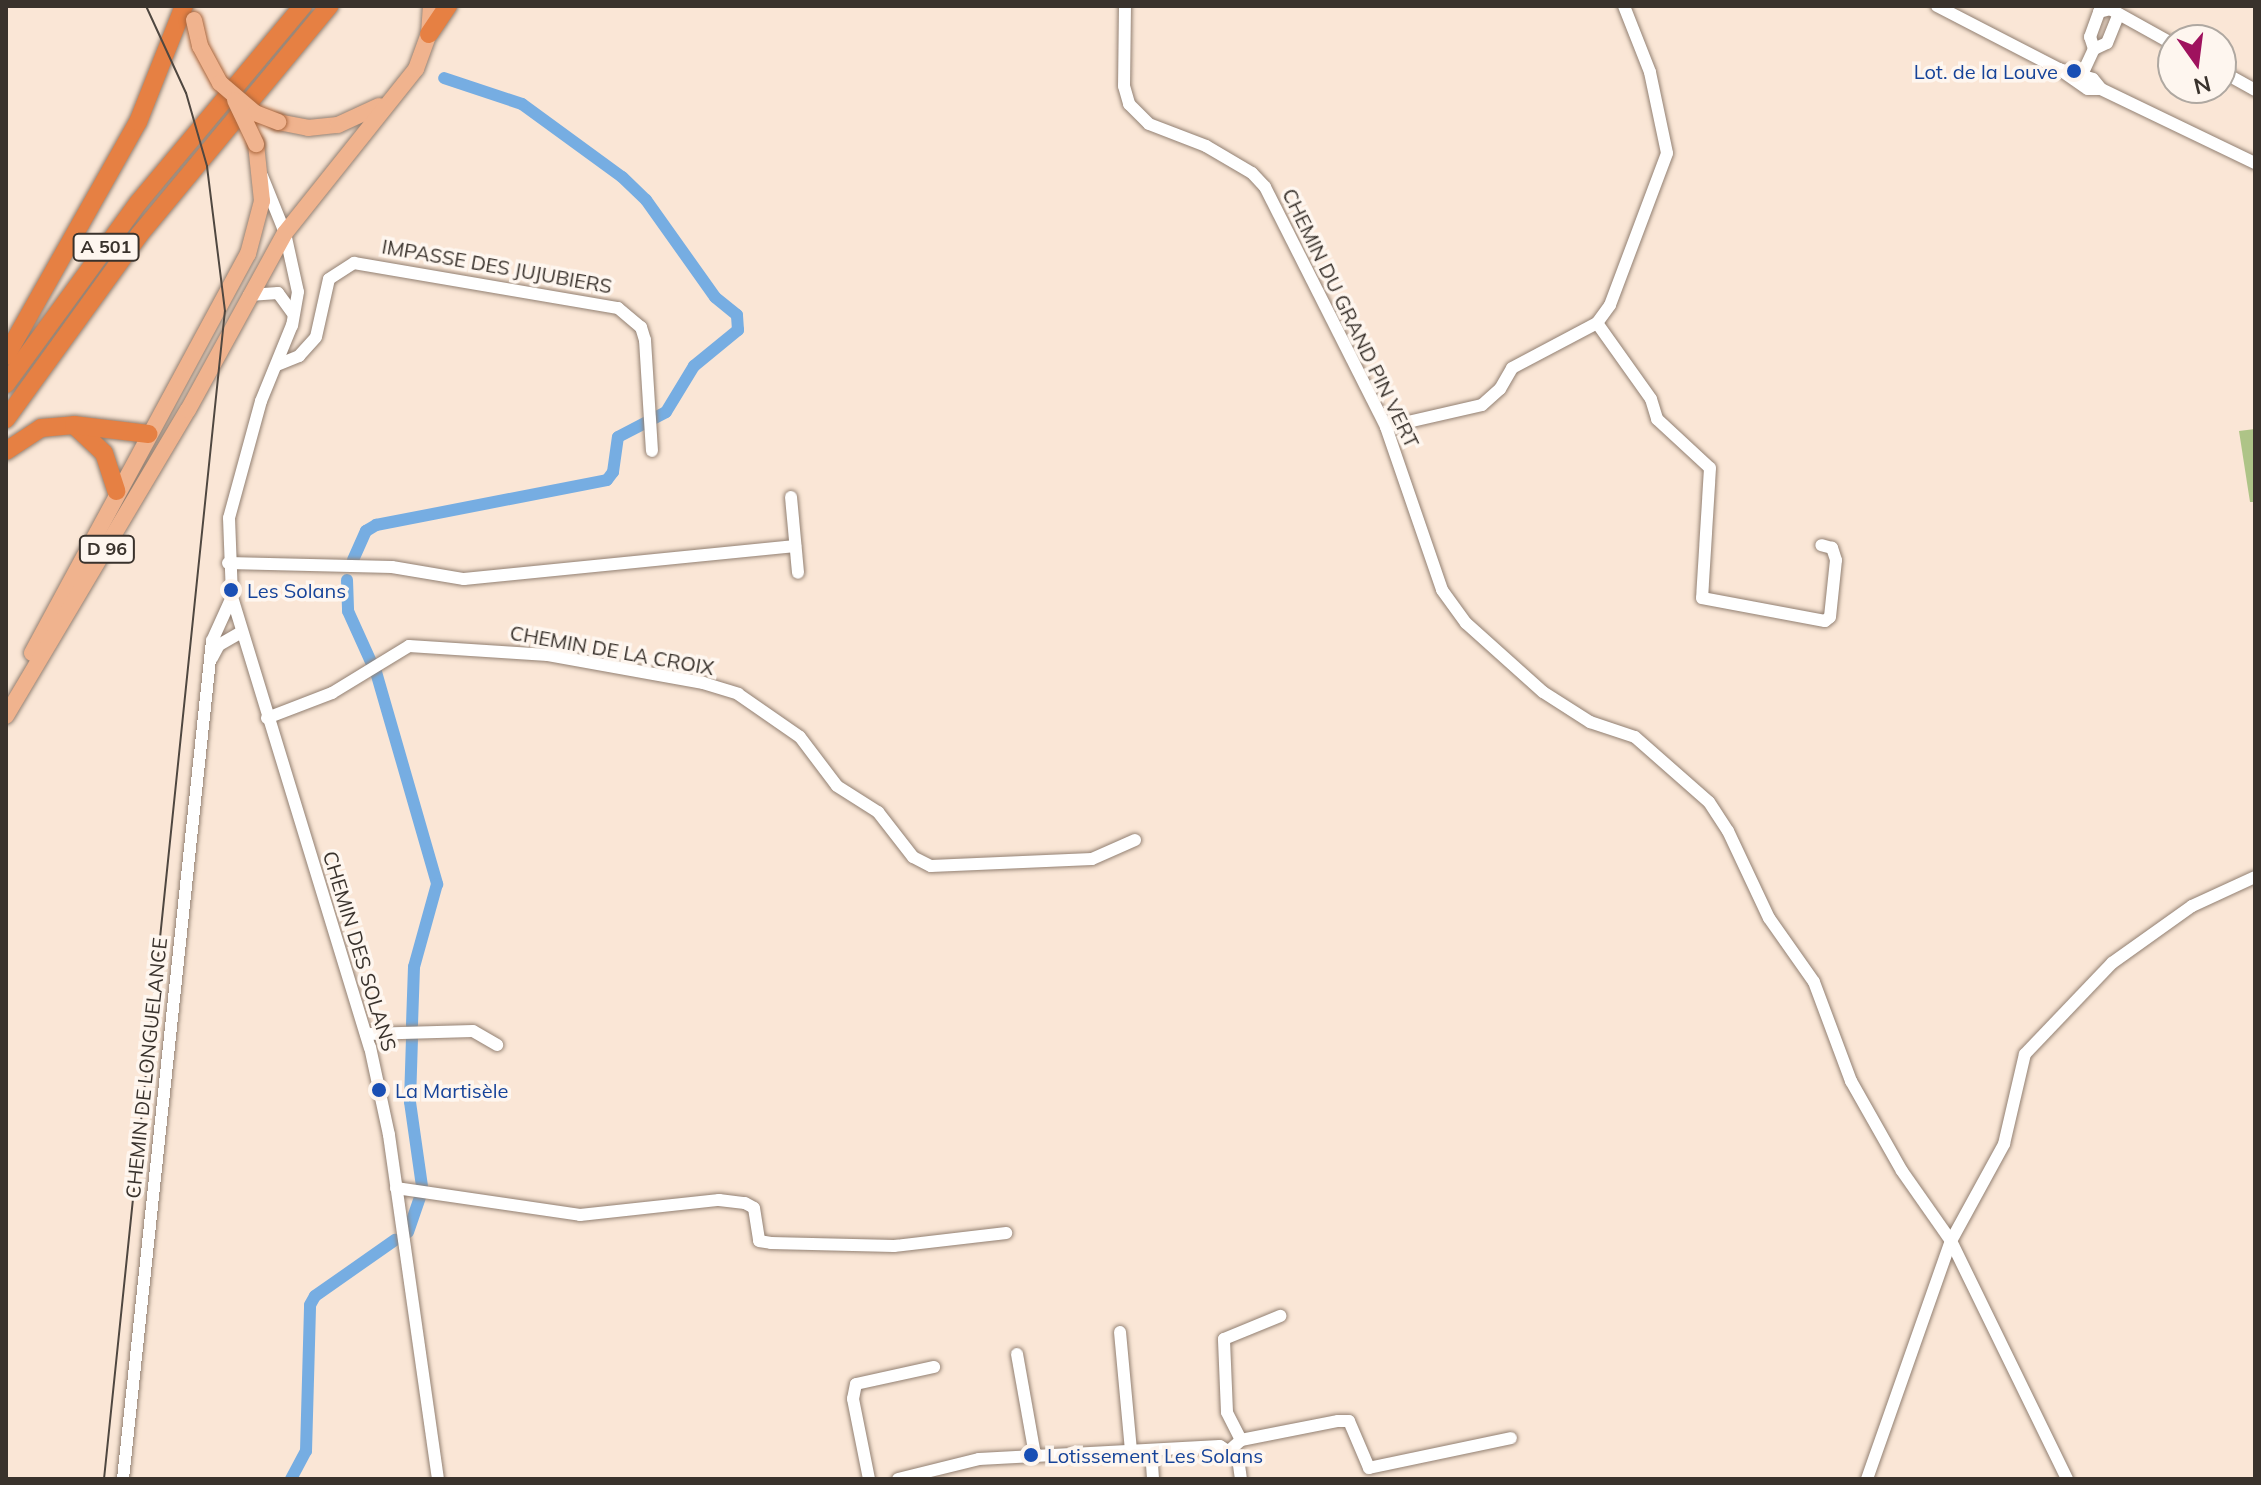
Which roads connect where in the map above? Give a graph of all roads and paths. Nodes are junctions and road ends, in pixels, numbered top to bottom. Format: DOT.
graph roads {
  1 [pos="303,6"];
  2 [pos="329,6"];
  3 [pos="431,6"];
  4 [pos="448,6"];
  5 [pos="1125,6"];
  6 [pos="1624,6"];
  7 [pos="1937,6"];
  8 [pos="2110,10"];
  9 [pos="187,14"];
  10 [pos="429,34"];
  11 [pos="2157,35"];
  12 [pos="2094,49"];
  13 [pos="2080,79"];
  14 [pos="2237,80"];
  15 [pos="2255,90"];
  16 [pos="391,98"];
  17 [pos="235,99"];
  18 [pos="2255,163"];
  19 [pos="262,176"];
  20 [pos="285,233"];
  21 [pos="244,303"];
  22 [pos="294,316"];
  23 [pos="1597,323"];
  24 [pos="6,356"];
  25 [pos="277,365"];
  26 [pos="205,372"];
  27 [pos="6,384"];
  28 [pos="6,419"];
  29 [pos="74,425"];
  30 [pos="1386,427"];
  31 [pos="148,434"];
  32 [pos="6,451"];
  33 [pos="652,451"];
  34 [pos="116,491"];
  35 [pos="791,497"];
  36 [pos="228,542"];
  37 [pos="1821,545"];
  38 [pos="795,546"];
  39 [pos="228,563"];
  40 [pos="256,564"];
  41 [pos="798,573"];
  42 [pos="232,597"];
  43 [pos="240,633"];
  44 [pos="211,661"];
  45 [pos="6,703"];
  46 [pos="6,716"];
  47 [pos="267,718"];
  48 [pos="1135,840"];
  49 [pos="2255,877"];
  50 [pos="366,1034"];
  51 [pos="497,1045"];
  52 [pos="396,1188"];
  53 [pos="1006,1233"];
  54 [pos="1951,1241"];
  55 [pos="1280,1316"];
  56 [pos="1120,1332"];
  57 [pos="1017,1354"];
  58 [pos="934,1367"];
  59 [pos="1511,1438"];
  60 [pos="1241,1440"];
  61 [pos="1131,1450"];
  62 [pos="1151,1450"];
  63 [pos="1230,1450"];
  64 [pos="1035,1455"];
  65 [pos="123,1479"];
  66 [pos="438,1479"];
  67 [pos="869,1479"];
  68 [pos="898,1479"];
  69 [pos="1153,1479"];
  70 [pos="1241,1479"];
  71 [pos="1867,1479"];
  72 [pos="2067,1479"];
  1 -- 27 [label="highway, A 501"];
  2 -- 28 [label="highway, A 501"];
  3 -- 10 [label="main road"];
  4 -- 10 [label="highway"];
  5 -- 30 [label="street, CHEMIN DU GRAND PIN VERT"];
  6 -- 23 [label="street"];
  7 -- 13 [label="street"];
  8 -- 11 [label="street"];
  8 -- 12 [label="street"];
  8 -- 12 [label="street"];
  9 -- 17 [label="main road, bridge"];
  9 -- 24 [label="highway"];
  10 -- 16 [label="main road"];
  12 -- 13 [label="street"];
  13 -- 18 [label="street"];
  14 -- 15 [label="street"];
  16 -- 17 [label="main road, bridge"];
  16 -- 20 [label="main road, D 96"];
  17 -- 19 [label="main road, D 96, bridge"];
  19 -- 20 [label="street, CHEMIN DES SOLANS"];
  19 -- 31 [label="main road, D 96"];
  20 -- 21 [label="main road, D 96"];
  20 -- 22 [label="street, CHEMIN DES SOLANS"];
  21 -- 22 [label="street"];
  21 -- 26 [label="main road, D 96"];
  22 -- 25 [label="street, CHEMIN DES SOLANS"];
  23 -- 30 [label="street"];
  23 -- 37 [label="street"];
  25 -- 33 [label="street, IMPASSE DES JUJUBIERS"];
  25 -- 36 [label="street, CHEMIN DES SOLANS"];
  26 -- 31 [label="main road"];
  26 -- 46 [label="main road, D 96"];
  29 -- 31 [label="highway"];
  29 -- 32 [label="highway"];
  29 -- 34 [label="highway"];
  30 -- 54 [label="street, CHEMIN DU GRAND PIN VERT"];
  31 -- 34 [label="main road, D 96"];
  34 -- 45 [label="main road, D 96"];
  35 -- 38 [label="street"];
  36 -- 39 [label="street, CHEMIN DES SOLANS"];
  36 -- 40 [label="street"];
  38 -- 40 [label="street"];
  38 -- 41 [label="street"];
  39 -- 40 [label="street"];
  39 -- 42 [label="street, CHEMIN DES SOLANS"];
  42 -- 43 [label="street, CHEMIN DES SOLANS"];
  42 -- 44 [label="street, CHEMIN DE LONGUELANCE"];
  43 -- 44 [label="street"];
  43 -- 47 [label="street, CHEMIN DES SOLANS"];
  44 -- 65 [label="street, CHEMIN DE LONGUELANCE"];
  47 -- 48 [label="street, CHEMIN DE LA CROIX"];
  47 -- 50 [label="street, CHEMIN DES SOLANS"];
  49 -- 54 [label="street"];
  50 -- 51 [label="street"];
  50 -- 52 [label="street, CHEMIN DES SOLANS"];
  52 -- 53 [label="street"];
  52 -- 66 [label="street, CHEMIN DES SOLANS"];
  54 -- 71 [label="street"];
  54 -- 72 [label="street, CHEMIN DU GRAND PIN VERT"];
  55 -- 60 [label="street"];
  56 -- 61 [label="street"];
  57 -- 64 [label="street"];
  58 -- 67 [label="street"];
  59 -- 60 [label="street"];
  60 -- 63 [label="street"];
  61 -- 62 [label="street"];
  61 -- 64 [label="street"];
  62 -- 63 [label="street"];
  62 -- 69 [label="street"];
  63 -- 70 [label="street"];
  64 -- 68 [label="street"];
}
